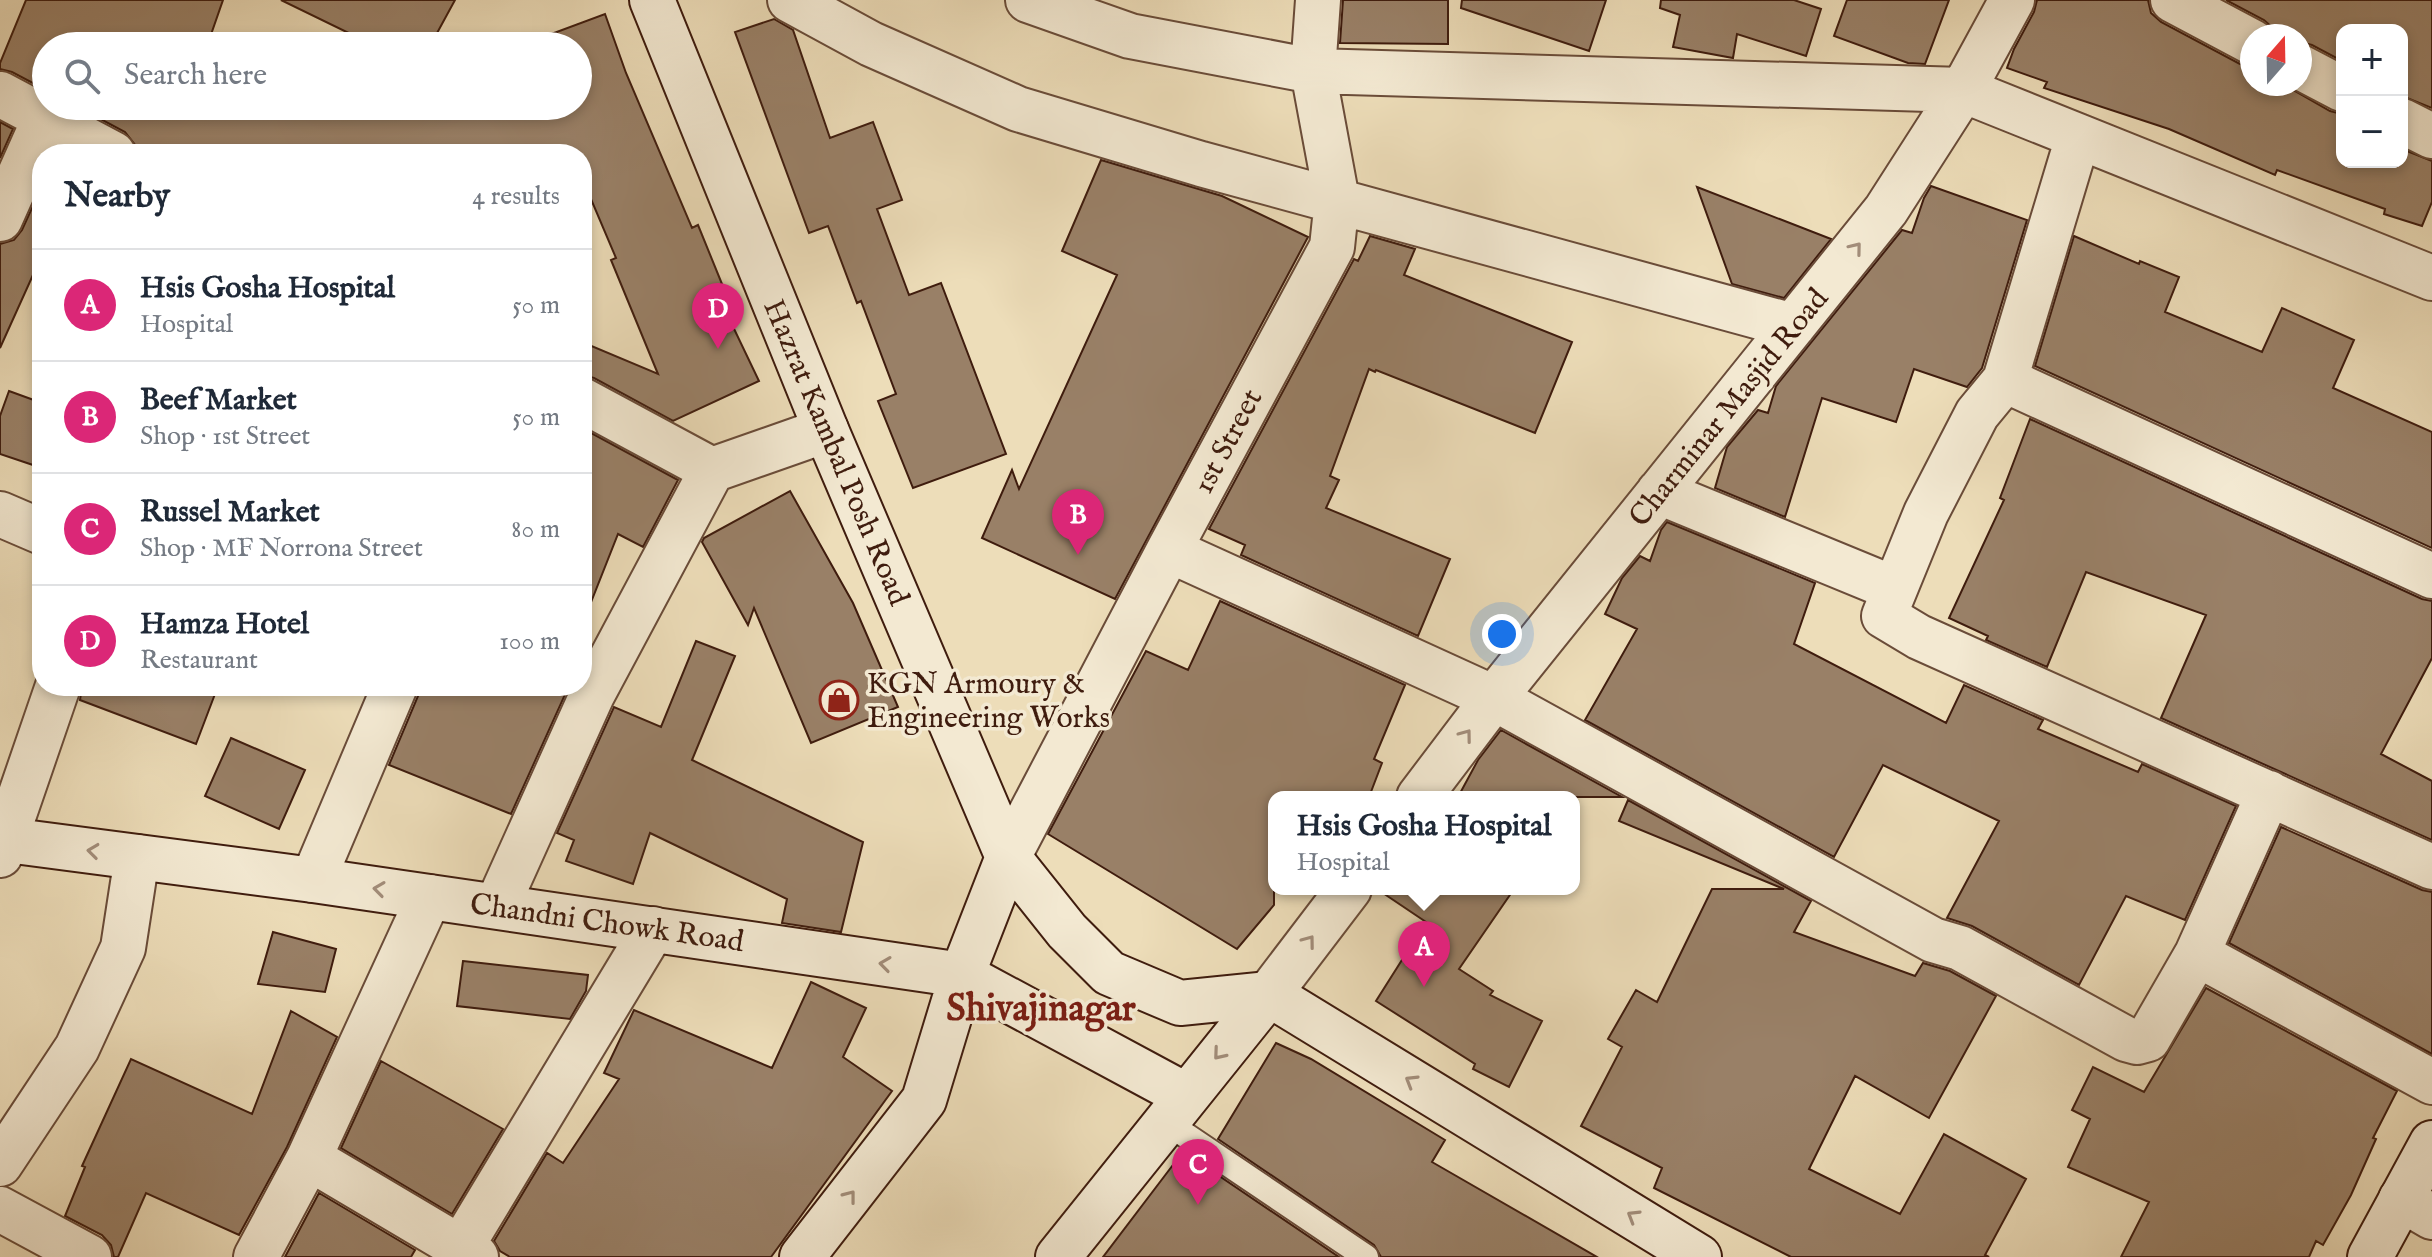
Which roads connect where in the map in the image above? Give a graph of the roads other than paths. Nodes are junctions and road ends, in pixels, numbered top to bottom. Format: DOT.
graph roads {
  1 [pos="652,0"];
  2 [pos="790,0"];
  3 [pos="1028,0"];
  4 [pos="1318,0"];
  5 [pos="2012,0"];
  6 [pos="2173,0"];
  7 [pos="2240,36"];
  8 [pos="1313,71"];
  9 [pos="2312,73"];
  10 [pos="2336,86"];
  11 [pos="1963,90"];
  12 [pos="0,94"];
  13 [pos="32,111"];
  14 [pos="44,120"];
  15 [pos="49,120"];
  16 [pos="2408,124"];
  17 [pos="2432,136"];
  18 [pos="2078,137"];
  19 [pos="33,144"];
  20 [pos="94,144"];
  21 [pos="32,147"];
  22 [pos="1337,200"];
  23 [pos="0,219"];
  24 [pos="2432,278"];
  25 [pos="1793,326"];
  26 [pos="2005,380"];
  27 [pos="592,405"];
  28 [pos="826,430"];
  29 [pos="712,470"];
  30 [pos="1659,492"];
  31 [pos="0,514"];
  32 [pos="32,528"];
  33 [pos="1169,550"];
  34 [pos="2432,576"];
  35 [pos="1895,589"];
  36 [pos="592,671"];
  37 [pos="54,696"];
  38 [pos="391,696"];
  39 [pos="578,696"];
  40 [pos="1494,698"];
  41 [pos="1424,791"];
  42 [pos="2269,793"];
  43 [pos="2,845"];
  44 [pos="137,857"];
  45 [pos="1008,857"];
  46 [pos="2432,867"];
  47 [pos="313,880"];
  48 [pos="1344,895"];
  49 [pos="429,897"];
  50 [pos="497,906"];
  51 [pos="653,929"];
  52 [pos="2197,954"];
  53 [pos="962,975"];
  54 [pos="1269,994"];
  55 [pos="2432,1082"];
  56 [pos="1175,1108"];
  57 [pos="2432,1143"];
  58 [pos="309,1158"];
  59 [pos="0,1164"];
  60 [pos="2416,1208"];
  61 [pos="0,1209"];
  62 [pos="464,1254"];
  63 [pos="89,1257"];
  64 [pos="256,1257"];
  65 [pos="802,1257"];
  66 [pos="1058,1257"];
  67 [pos="1366,1257"];
  68 [pos="1699,1257"];
  69 [pos="2370,1257"];
  1 -- 28 [label="street, Hazrat Kambal Posh Road"];
  2 -- 22 [label="street"];
  3 -- 8 [label="street"];
  4 -- 8 [label="street, 1st Street"];
  5 -- 11 [label="street, Charminar Masjid Road"];
  6 -- 7 [label="street"];
  8 -- 11 [label="street"];
  8 -- 22 [label="street, 1st Street"];
  9 -- 10 [label="street"];
  11 -- 18 [label="street"];
  25 -- 11 [label="street, Charminar Masjid Road, one-way"];
  12 -- 13 [label="street"];
  14 -- 19 [label="street"];
  15 -- 20 [label="street"];
  16 -- 17 [label="street"];
  18 -- 24 [label="street"];
  18 -- 26 [label="street"];
  21 -- 23 [label="street"];
  22 -- 25 [label="street"];
  22 -- 33 [label="street, 1st Street"];
  25 -- 30 [label="street, Charminar Masjid Road"];
  26 -- 34 [label="street"];
  26 -- 35 [label="street"];
  27 -- 29 [label="street"];
  28 -- 29 [label="street"];
  28 -- 45 [label="street, Hazrat Kambal Posh Road"];
  29 -- 36 [label="street"];
  30 -- 35 [label="street"];
  30 -- 40 [label="street, Charminar Masjid Road"];
  31 -- 32 [label="street"];
  33 -- 40 [label="street"];
  33 -- 45 [label="street, 1st Street"];
  35 -- 42 [label="street"];
  37 -- 43 [label="street"];
  38 -- 47 [label="street"];
  39 -- 50 [label="street"];
  41 -- 40 [label="street, Charminar Masjid Road, one-way"];
  40 -- 52 [label="street"];
  42 -- 46 [label="street"];
  42 -- 52 [label="street"];
  44 -- 43 [label="street, Chandni Chowk Road, one-way"];
  44 -- 47 [label="street, Chandni Chowk Road"];
  44 -- 59 [label="street"];
  45 -- 53 [label="street"];
  45 -- 54 [label="street, Hazrat Kambal Posh Road"];
  49 -- 47 [label="street, Chandni Chowk Road, one-way"];
  54 -- 48 [label="street, one-way"];
  49 -- 50 [label="street, Chandni Chowk Road"];
  49 -- 58 [label="street"];
  50 -- 51 [label="street, Chandni Chowk Road"];
  53 -- 51 [label="street, Chandni Chowk Road, one-way"];
  51 -- 62 [label="street"];
  52 -- 55 [label="street"];
  53 -- 56 [label="street, Chandni Chowk Road"];
  65 -- 53 [label="street, one-way"];
  54 -- 56 [label="street, one-way"];
  68 -- 54 [label="street, one-way"];
  56 -- 66 [label="street"];
  56 -- 67 [label="lane"];
  57 -- 60 [label="street"];
  58 -- 62 [label="street"];
  58 -- 64 [label="street"];
  60 -- 69 [label="street"];
  61 -- 63 [label="street"];
}
